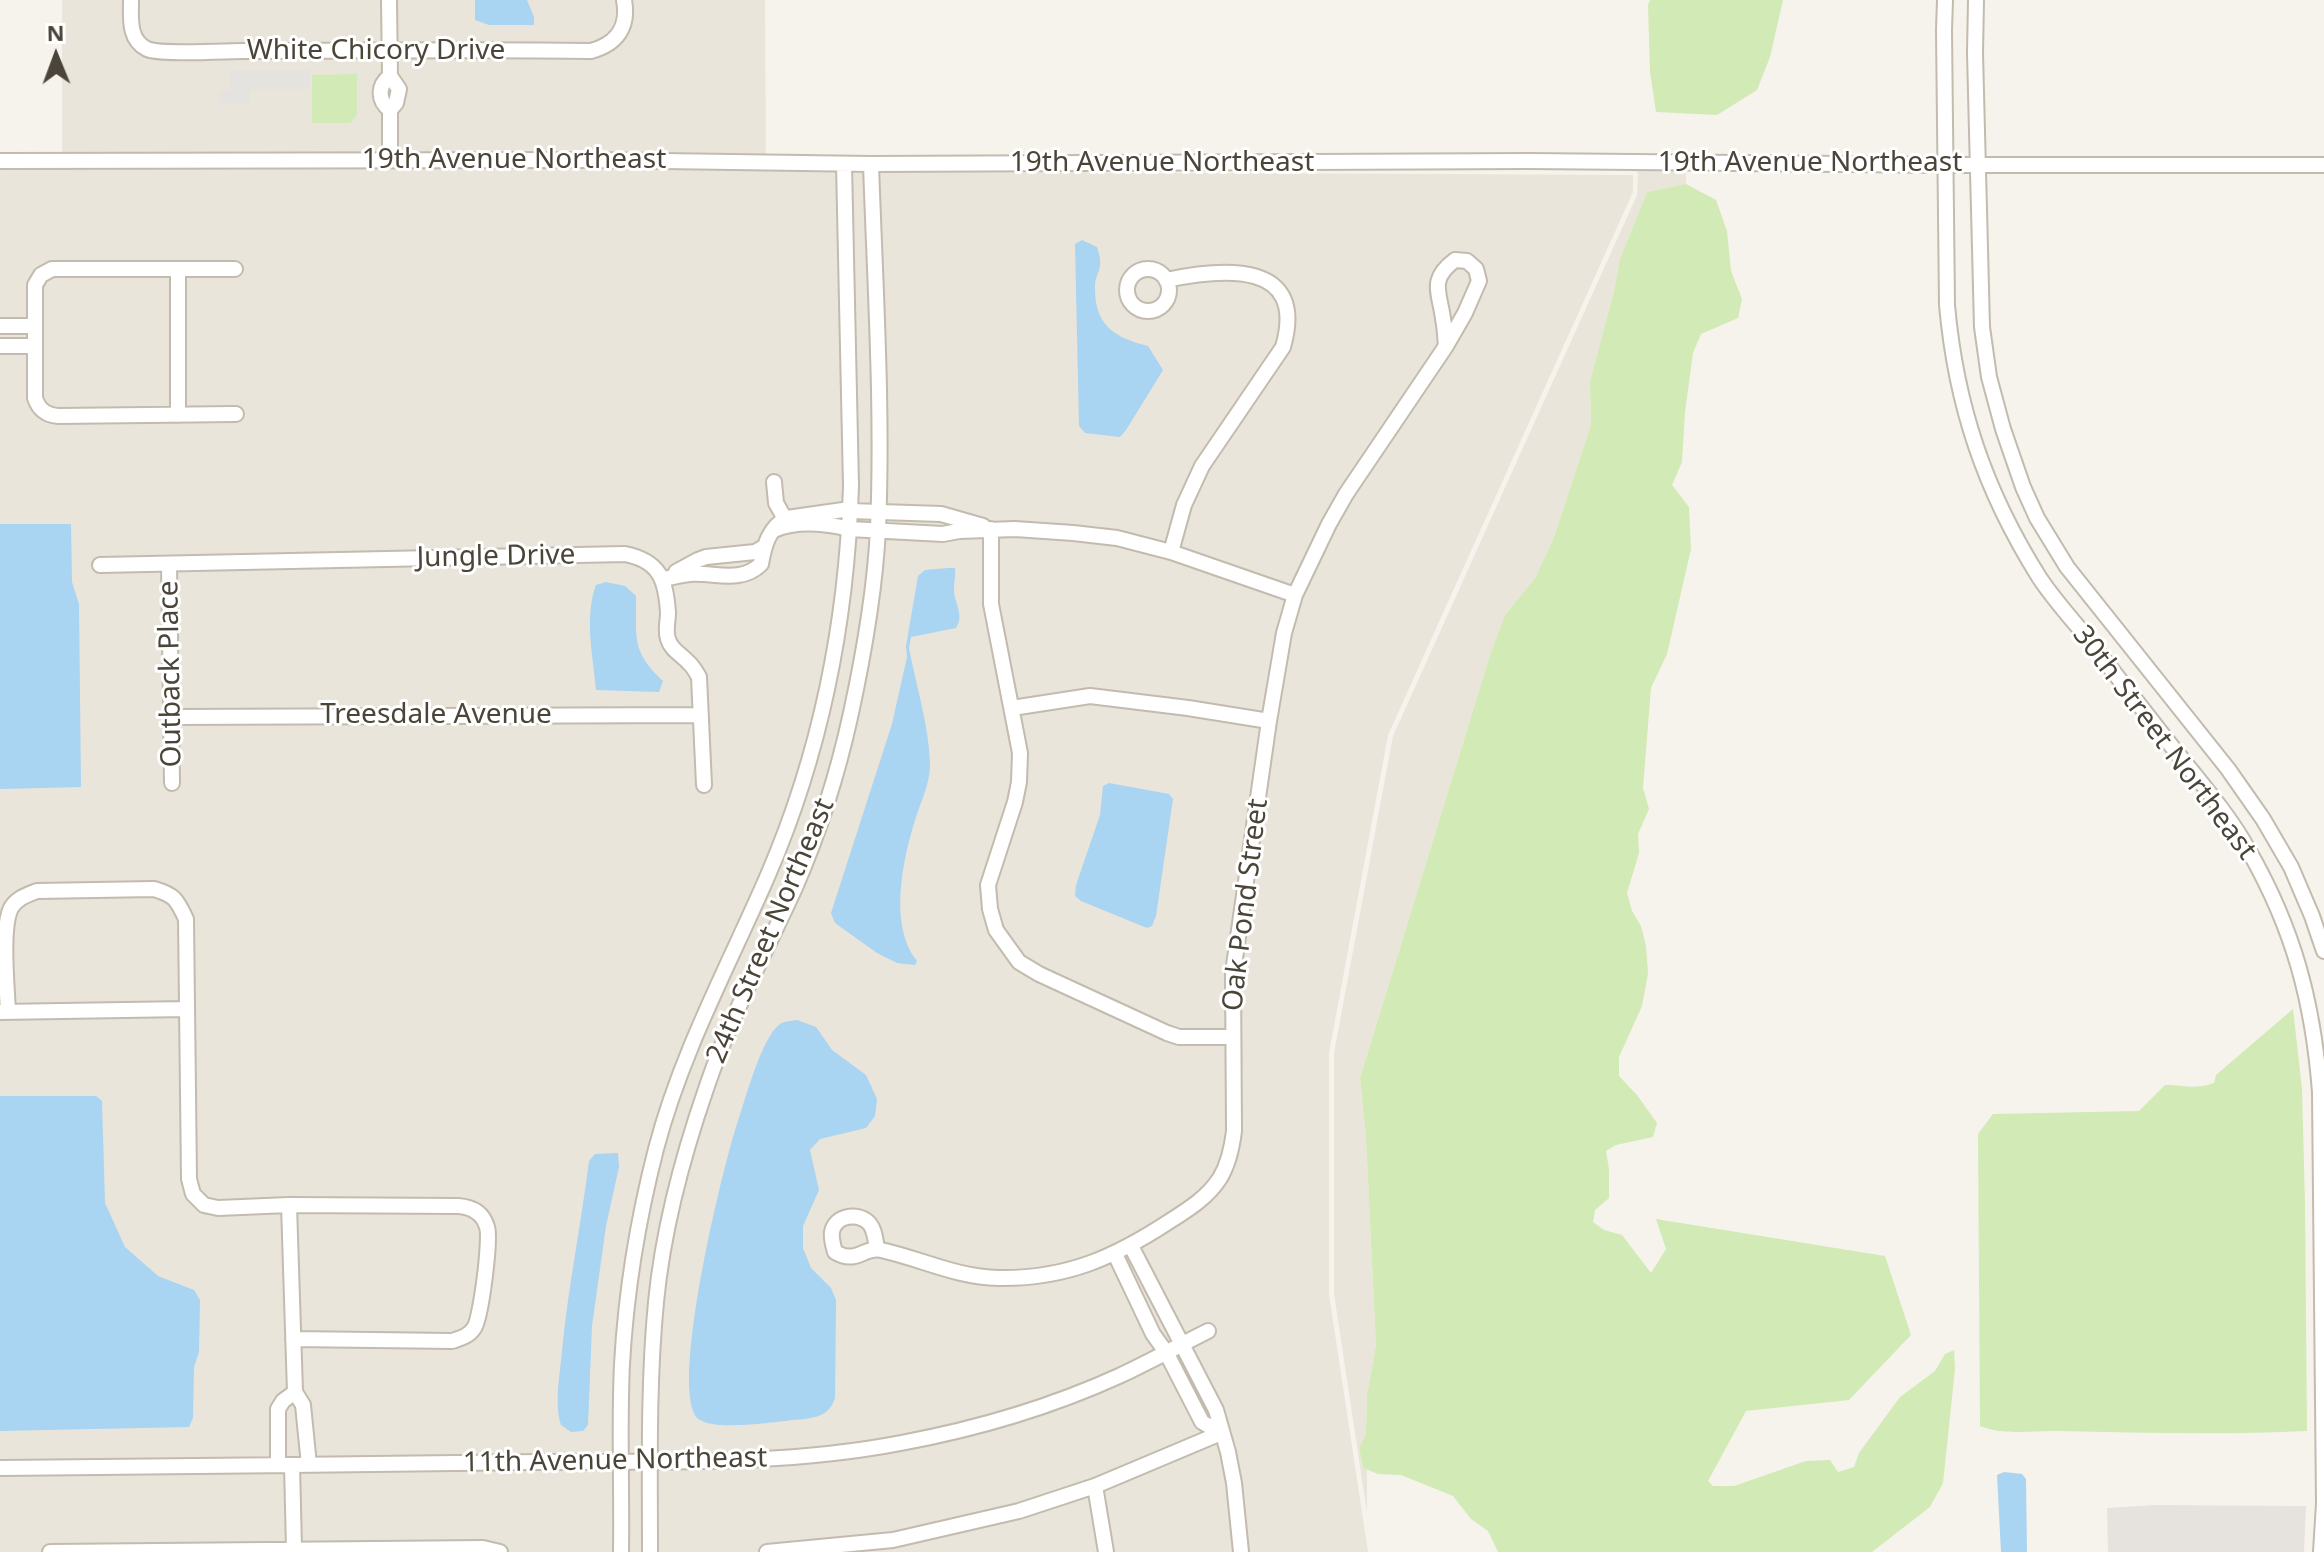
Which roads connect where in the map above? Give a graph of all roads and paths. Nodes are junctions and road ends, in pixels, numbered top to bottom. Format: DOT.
graph roads {
  1 [pos="131,0"];
  2 [pos="389,0"];
  3 [pos="624,0"];
  4 [pos="1945,0"];
  5 [pos="1976,0"];
  6 [pos="389,51"];
  7 [pos="390,159"];
  8 [pos="0,161"];
  9 [pos="844,164"];
  10 [pos="871,164"];
  11 [pos="1946,165"];
  12 [pos="1978,165"];
  13 [pos="2324,165"];
  14 [pos="235,269"];
  15 [pos="178,270"];
  16 [pos="1166,280"];
  17 [pos="0,326"];
  18 [pos="35,326"];
  19 [pos="0,346"];
  20 [pos="35,346"];
  21 [pos="1446,346"];
  22 [pos="236,414"];
  23 [pos="178,415"];
  24 [pos="774,482"];
  25 [pos="850,510"];
  26 [pos="878,512"];
  27 [pos="785,519"];
  28 [pos="849,529"];
  29 [pos="991,529"];
  30 [pos="774,530"];
  31 [pos="878,531"];
  32 [pos="1171,552"];
  33 [pos="169,564"];
  34 [pos="100,565"];
  35 [pos="664,579"];
  36 [pos="1295,595"];
  37 [pos="1012,708"];
  38 [pos="701,715"];
  39 [pos="172,717"];
  40 [pos="1269,721"];
  41 [pos="172,783"];
  42 [pos="704,785"];
  43 [pos="2324,951"];
  44 [pos="187,1009"];
  45 [pos="4,1012"];
  46 [pos="1233,1037"];
  47 [pos="289,1205"];
  48 [pos="1131,1246"];
  49 [pos="877,1248"];
  50 [pos="1115,1254"];
  51 [pos="1208,1331"];
  52 [pos="293,1339"];
  53 [pos="1182,1344"];
  54 [pos="1166,1352"];
  55 [pos="295,1392"];
  56 [pos="1221,1433"];
  57 [pos="650,1461"];
  58 [pos="2324,1461"];
  59 [pos="622,1462"];
  60 [pos="285,1465"];
  61 [pos="309,1465"];
  62 [pos="0,1468"];
  63 [pos="1095,1486"];
  64 [pos="294,1549"];
  65 [pos="50,1552"];
  66 [pos="500,1552"];
  67 [pos="621,1552"];
  68 [pos="650,1552"];
  69 [pos="767,1552"];
  70 [pos="1106,1552"];
  71 [pos="1241,1552"];
  72 [pos="2321,1552"];
  1 -- 6 [label="street, White Chicory Drive"];
  2 -- 6 [label="street"];
  3 -- 6 [label="street, White Chicory Drive"];
  4 -- 11 [label="street, 30th Street Northeast"];
  5 -- 12 [label="street, 30th Street Northeast"];
  6 -- 7 [label="street"];
  7 -- 8 [label="street, 19th Avenue Northeast"];
  7 -- 9 [label="street, 19th Avenue Northeast"];
  9 -- 10 [label="street, 19th Avenue Northeast"];
  9 -- 25 [label="street, 24th Street Northeast"];
  10 -- 11 [label="street, 19th Avenue Northeast"];
  10 -- 26 [label="street, 24th Street Northeast"];
  11 -- 12 [label="street, 19th Avenue Northeast"];
  11 -- 58 [label="street, 30th Street Northeast"];
  12 -- 13 [label="street, 19th Avenue Northeast"];
  12 -- 43 [label="street, 30th Street Northeast"];
  14 -- 15 [label="street"];
  15 -- 18 [label="street"];
  15 -- 23 [label="street"];
  16 -- 32 [label="street"];
  17 -- 18 [label="street"];
  18 -- 20 [label="street"];
  19 -- 20 [label="street"];
  20 -- 23 [label="street"];
  21 -- 21 [label="street, Oak Pond Street"];
  21 -- 36 [label="street, Oak Pond Street"];
  22 -- 23 [label="street"];
  24 -- 27 [label="street"];
  25 -- 26 [label="street"];
  25 -- 27 [label="street"];
  25 -- 28 [label="street, 24th Street Northeast"];
  26 -- 29 [label="street"];
  26 -- 31 [label="street, 24th Street Northeast"];
  27 -- 30 [label="street"];
  28 -- 30 [label="street"];
  28 -- 31 [label="street"];
  28 -- 59 [label="street, 24th Street Northeast"];
  29 -- 31 [label="street"];
  29 -- 32 [label="street"];
  29 -- 37 [label="street"];
  30 -- 35 [label="street"];
  31 -- 57 [label="street, 24th Street Northeast"];
  32 -- 36 [label="street"];
  33 -- 34 [label="street, Jungle Drive"];
  33 -- 35 [label="street, Jungle Drive"];
  33 -- 39 [label="street, Outback Place"];
  35 -- 38 [label="street"];
  36 -- 40 [label="street, Oak Pond Street"];
  37 -- 40 [label="street"];
  37 -- 46 [label="street"];
  38 -- 39 [label="street, Treesdale Avenue"];
  38 -- 42 [label="street"];
  39 -- 41 [label="street, Outback Place"];
  40 -- 46 [label="street, Oak Pond Street"];
  44 -- 45 [label="street"];
  44 -- 45 [label="street"];
  44 -- 47 [label="street"];
  46 -- 48 [label="street, Oak Pond Street"];
  47 -- 52 [label="street"];
  47 -- 52 [label="street"];
  48 -- 50 [label="street, Oak Pond Street"];
  48 -- 53 [label="street"];
  49 -- 50 [label="street, Oak Pond Street"];
  50 -- 54 [label="street"];
  51 -- 53 [label="street, 11th Avenue Northeast"];
  52 -- 55 [label="street"];
  53 -- 54 [label="street, 11th Avenue Northeast"];
  53 -- 56 [label="street"];
  54 -- 56 [label="street"];
  54 -- 57 [label="street, 11th Avenue Northeast"];
  55 -- 60 [label="street"];
  55 -- 61 [label="street"];
  56 -- 63 [label="street"];
  56 -- 71 [label="street"];
  57 -- 59 [label="street, 11th Avenue Northeast"];
  57 -- 68 [label="street, 24th Street Northeast"];
  58 -- 72 [label="street, 30th Street Northeast"];
  59 -- 61 [label="street, 11th Avenue Northeast"];
  59 -- 67 [label="street, 24th Street Northeast"];
  60 -- 61 [label="street, 11th Avenue Northeast"];
  60 -- 62 [label="street, 11th Avenue Northeast"];
  60 -- 64 [label="street"];
  63 -- 69 [label="street"];
  63 -- 70 [label="street"];
  64 -- 65 [label="street"];
  64 -- 66 [label="street"];
}
